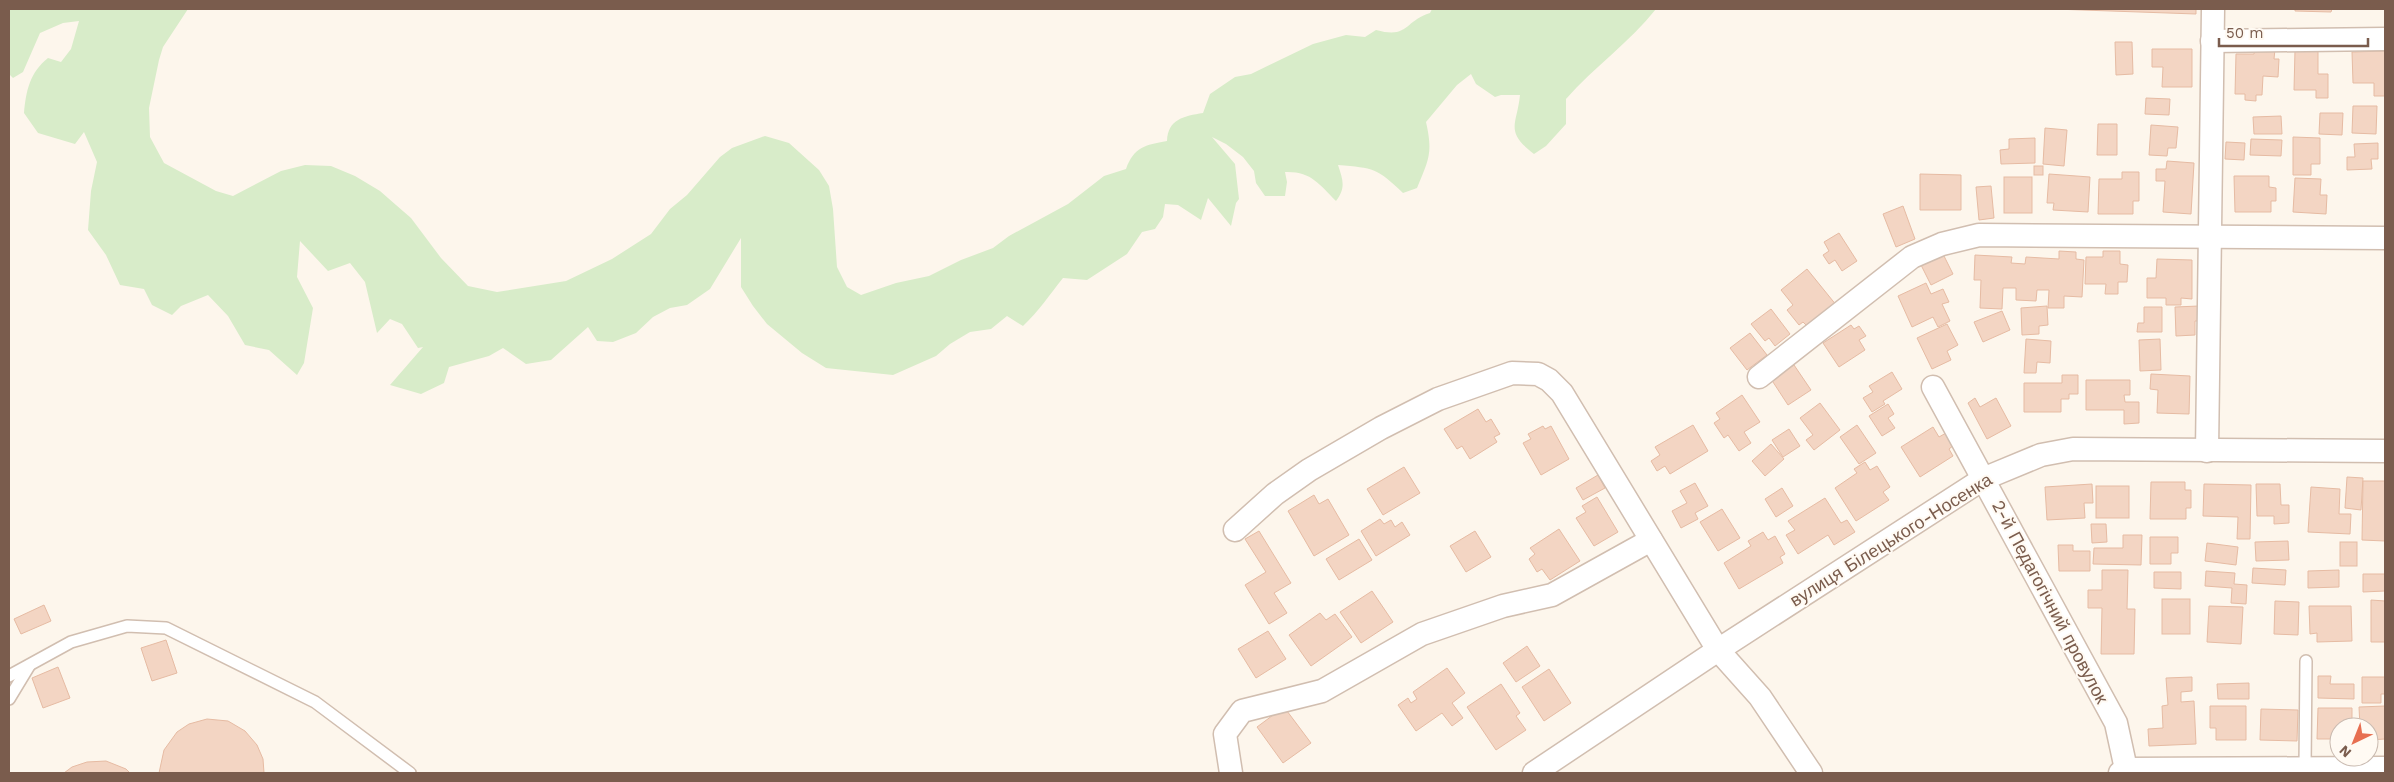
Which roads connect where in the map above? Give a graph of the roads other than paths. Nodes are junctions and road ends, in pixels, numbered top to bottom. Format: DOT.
graph roads {
  1 [pos="2213,9"];
  2 [pos="2385,39"];
  3 [pos="2212,41"];
  4 [pos="2210,238"];
  5 [pos="2385,238"];
  6 [pos="1759,377"];
  7 [pos="1933,387"];
  8 [pos="2207,450"];
  9 [pos="2385,451"];
  10 [pos="1983,479"];
  11 [pos="1235,530"];
  12 [pos="1651,540"];
  13 [pos="1718,650"];
  14 [pos="2306,661"];
  15 [pos="30,665"];
  16 [pos="9,676"];
  17 [pos="9,699"];
  18 [pos="394,761"];
  19 [pos="2305,768"];
  20 [pos="2385,768"];
  21 [pos="2123,771"];
  22 [pos="399,773"];
  23 [pos="410,773"];
  24 [pos="1231,773"];
  25 [pos="1534,773"];
  26 [pos="1811,773"];
  1 -- 3 [label="street"];
  2 -- 3 [label="street"];
  3 -- 4 [label="street"];
  4 -- 5 [label="street"];
  4 -- 6 [label="street"];
  4 -- 8 [label="street"];
  7 -- 10 [label="street, 2-й Педагогічний провулок"];
  8 -- 9 [label="street, вулиця Білецького-Носенка"];
  8 -- 10 [label="street, вулиця Білецького-Носенка"];
  10 -- 13 [label="street, вулиця Білецького-Носенка"];
  10 -- 21 [label="street, 2-й Педагогічний провулок"];
  11 -- 12 [label="street"];
  12 -- 13 [label="street"];
  12 -- 24 [label="street"];
  13 -- 25 [label="street, вулиця Білецького-Носенка"];
  13 -- 26 [label="street"];
  14 -- 19 [label="lane"];
  15 -- 16 [label="lane"];
  15 -- 17 [label="lane"];
  15 -- 18 [label="lane"];
  18 -- 22 [label="lane"];
  18 -- 23 [label="lane"];
  19 -- 20 [label="street"];
  19 -- 21 [label="street"];
}
